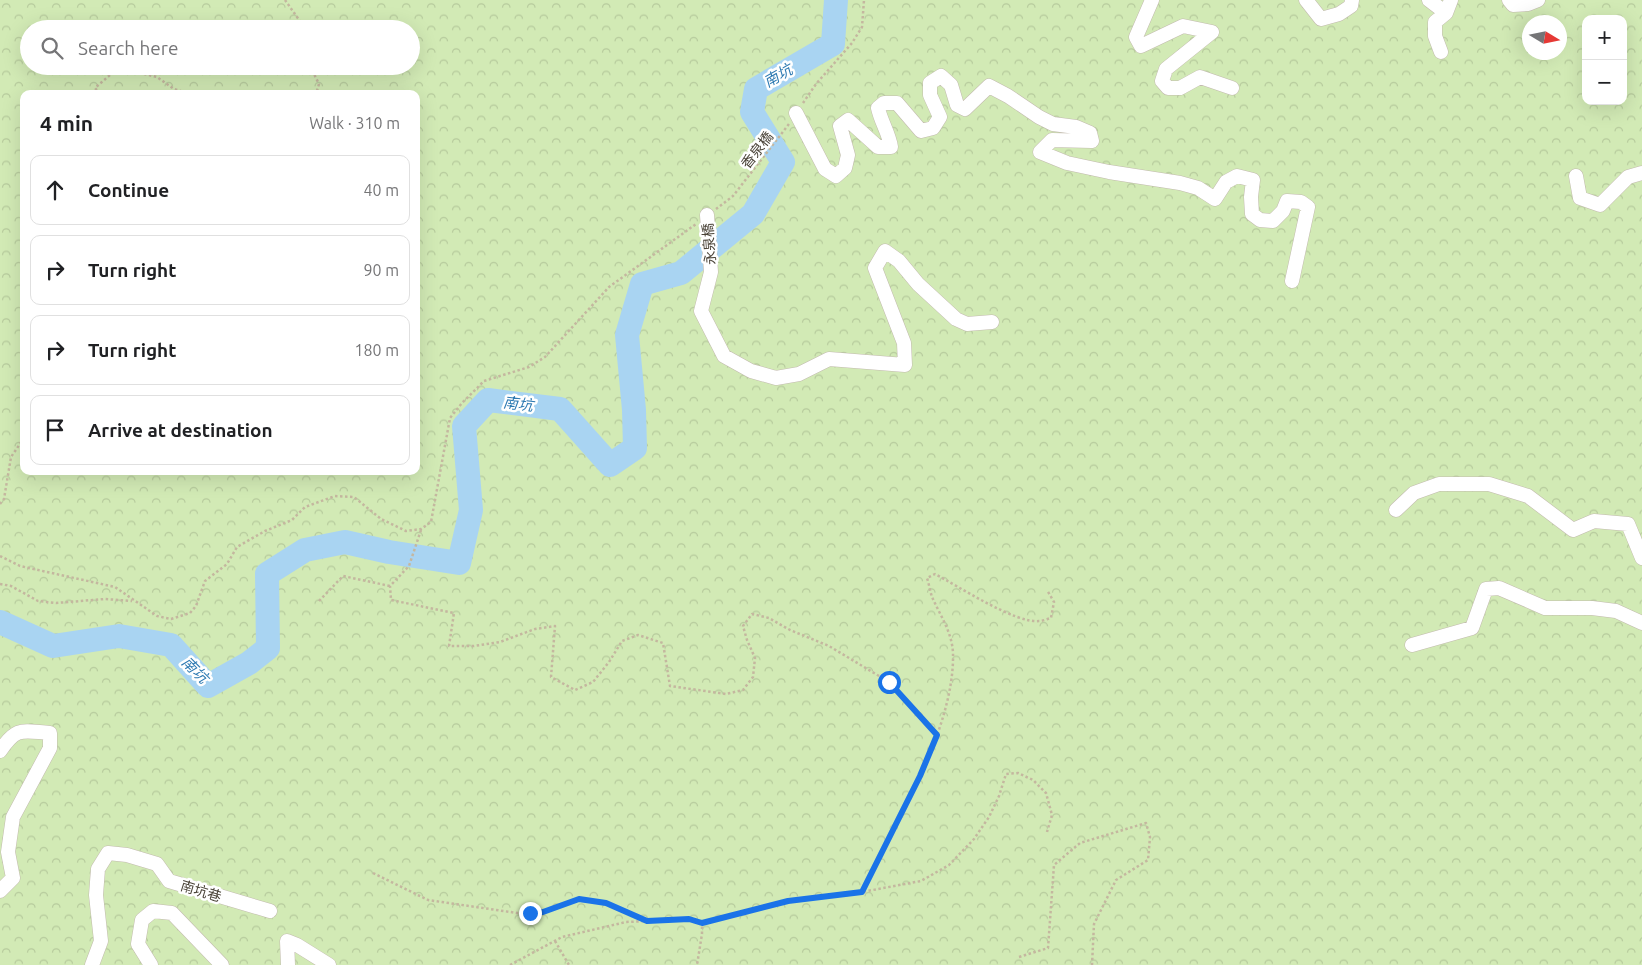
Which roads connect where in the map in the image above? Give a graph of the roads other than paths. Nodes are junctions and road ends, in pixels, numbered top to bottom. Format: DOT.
graph roads {
  1 [pos="1152,0"];
  2 [pos="1306,0"];
  3 [pos="1352,0"];
  4 [pos="1429,0"];
  5 [pos="1510,0"];
  6 [pos="1538,0"];
  7 [pos="1449,6"];
  8 [pos="1440,52"];
  9 [pos="1232,88"];
  10 [pos="796,113"];
  11 [pos="1642,172"];
  12 [pos="1576,176"];
  13 [pos="707,216"];
  14 [pos="1292,281"];
  15 [pos="992,322"];
  16 [pos="1396,510"];
  17 [pos="1642,558"];
  18 [pos="1642,623"];
  19 [pos="1412,645"];
  20 [pos="0,751"];
  21 [pos="0,891"];
  22 [pos="270,912"];
  23 [pos="92,965"];
  24 [pos="151,965"];
  25 [pos="222,965"];
  26 [pos="288,965"];
  27 [pos="329,965"];
  1 -- 9 [label="lane"];
  2 -- 3 [label="lane"];
  4 -- 7 [label="lane"];
  5 -- 6 [label="lane"];
  7 -- 8 [label="lane"];
  10 -- 14 [label="lane"];
  11 -- 12 [label="lane"];
  13 -- 15 [label="lane, 永泉橋"];
  16 -- 17 [label="lane"];
  18 -- 19 [label="lane"];
  20 -- 21 [label="lane"];
  22 -- 23 [label="lane, 南坑巷"];
  24 -- 25 [label="lane"];
  26 -- 27 [label="lane"];
}
